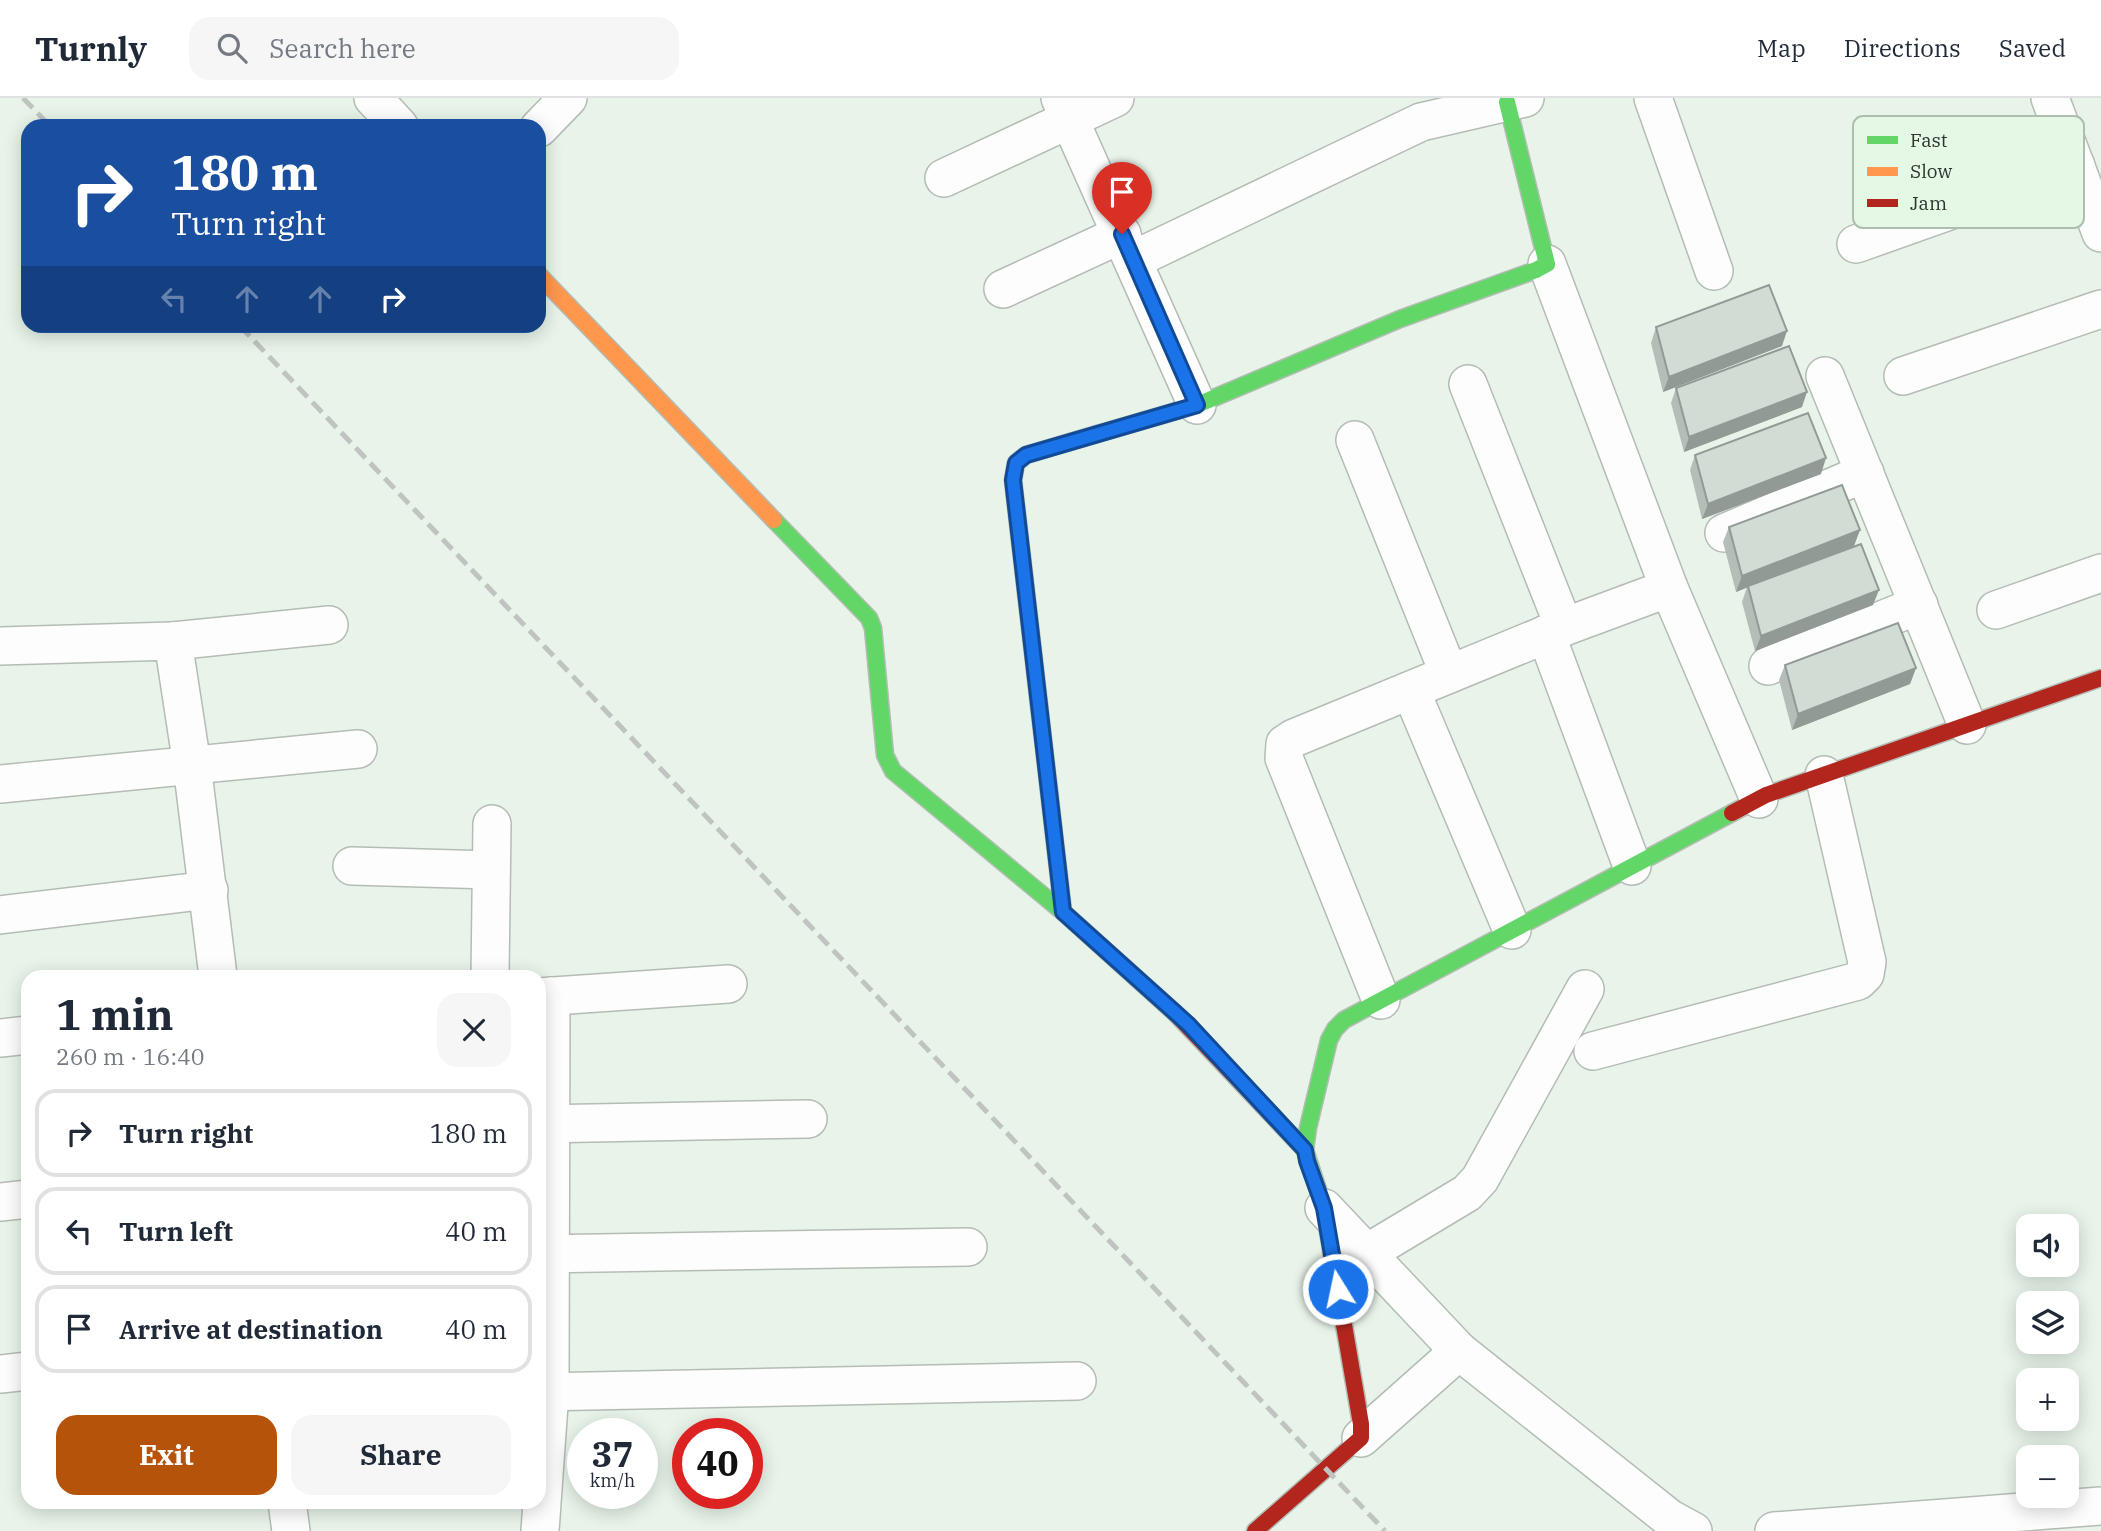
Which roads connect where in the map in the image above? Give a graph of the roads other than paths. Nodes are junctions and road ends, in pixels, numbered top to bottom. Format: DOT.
graph roads {
  1 [pos="373,98"];
  2 [pos="567,98"];
  3 [pos="1115,98"];
  4 [pos="1653,98"];
  5 [pos="2050,98"];
  6 [pos="1516,100"];
  7 [pos="1065,108"];
  8 [pos="1416,110"];
  9 [pos="2057,116"];
  10 [pos="392,119"];
  11 [pos="546,120"];
  12 [pos="944,178"];
  13 [pos="2084,187"];
  14 [pos="1901,228"];
  15 [pos="2101,233"];
  16 [pos="1856,244"];
  17 [pos="1128,247"];
  18 [pos="1547,264"];
  19 [pos="1714,271"];
  20 [pos="546,282"];
  21 [pos="1003,289"];
  22 [pos="2101,309"];
  23 [pos="1825,376"];
  24 [pos="1903,376"];
  25 [pos="1468,384"];
  26 [pos="1197,405"];
  27 [pos="1355,440"];
  28 [pos="1865,473"];
  29 [pos="1724,533"];
  30 [pos="2101,573"];
  31 [pos="1669,588"];
  32 [pos="1919,606"];
  33 [pos="1996,610"];
  34 [pos="329,625"];
  35 [pos="1555,631"];
  36 [pos="173,641"];
  37 [pos="0,646"];
  38 [pos="1768,666"];
  39 [pos="1449,674"];
  40 [pos="2101,678"];
  41 [pos="1411,691"];
  42 [pos="1967,725"];
  43 [pos="358,749"];
  44 [pos="192,765"];
  45 [pos="1824,775"];
  46 [pos="0,784"];
  47 [pos="1759,799"];
  48 [pos="492,824"];
  49 [pos="352,866"];
  50 [pos="1632,866"];
  51 [pos="491,870"];
  52 [pos="209,890"];
  53 [pos="1063,912"];
  54 [pos="0,915"];
  55 [pos="1512,930"];
  56 [pos="217,970"];
  57 [pos="489,970"];
  58 [pos="728,984"];
  59 [pos="1585,989"];
  60 [pos="546,996"];
  61 [pos="1381,1000"];
  62 [pos="21,1036"];
  63 [pos="0,1038"];
  64 [pos="1593,1051"];
  65 [pos="807,1119"];
  66 [pos="546,1124"];
  67 [pos="1305,1150"];
  68 [pos="21,1200"];
  69 [pos="0,1202"];
  70 [pos="1324,1208"];
  71 [pos="968,1247"];
  72 [pos="1367,1253"];
  73 [pos="546,1254"];
  74 [pos="1460,1351"];
  75 [pos="21,1372"];
  76 [pos="0,1374"];
  77 [pos="1077,1381"];
  78 [pos="546,1391"];
  79 [pos="1361,1438"];
  80 [pos="2101,1506"];
  81 [pos="289,1509"];
  82 [pos="541,1509"];
  83 [pos="291,1531"];
  84 [pos="540,1531"];
  85 [pos="1255,1531"];
  86 [pos="1693,1531"];
  87 [pos="1774,1531"];
  1 -- 10 [label="street"];
  2 -- 11 [label="street"];
  3 -- 7 [label="street"];
  4 -- 19 [label="street"];
  5 -- 9 [label="street"];
  6 -- 8 [label="street"];
  6 -- 18 [label="street"];
  7 -- 12 [label="street"];
  7 -- 17 [label="street"];
  8 -- 17 [label="street"];
  13 -- 15 [label="street"];
  14 -- 16 [label="street"];
  17 -- 21 [label="street"];
  17 -- 26 [label="street"];
  18 -- 26 [label="street"];
  18 -- 31 [label="street"];
  20 -- 53 [label="street"];
  22 -- 24 [label="street"];
  23 -- 28 [label="street"];
  25 -- 35 [label="street"];
  26 -- 53 [label="street"];
  27 -- 39 [label="street"];
  28 -- 29 [label="street"];
  28 -- 32 [label="street"];
  30 -- 33 [label="street"];
  31 -- 35 [label="street"];
  31 -- 47 [label="street"];
  32 -- 38 [label="street"];
  32 -- 42 [label="street"];
  34 -- 36 [label="street"];
  35 -- 39 [label="street"];
  35 -- 50 [label="street"];
  36 -- 37 [label="street"];
  36 -- 44 [label="street"];
  39 -- 41 [label="street"];
  40 -- 42 [label="street"];
  41 -- 55 [label="street"];
  41 -- 61 [label="street"];
  42 -- 45 [label="street"];
  43 -- 44 [label="street"];
  44 -- 46 [label="street"];
  44 -- 52 [label="street"];
  45 -- 47 [label="street"];
  45 -- 64 [label="street"];
  47 -- 50 [label="street"];
  48 -- 51 [label="street"];
  49 -- 51 [label="street"];
  50 -- 55 [label="street"];
  51 -- 57 [label="street"];
  52 -- 54 [label="street"];
  52 -- 56 [label="street"];
  53 -- 67 [label="street"];
  55 -- 61 [label="street"];
  58 -- 60 [label="street"];
  59 -- 72 [label="street"];
  61 -- 67 [label="street"];
  62 -- 63 [label="street"];
  65 -- 66 [label="street"];
  67 -- 70 [label="street"];
  68 -- 69 [label="street"];
  70 -- 72 [label="street"];
  70 -- 79 [label="street"];
  71 -- 73 [label="street"];
  72 -- 74 [label="street"];
  74 -- 79 [label="street"];
  74 -- 86 [label="street"];
  75 -- 76 [label="street"];
  77 -- 78 [label="street"];
  79 -- 85 [label="street"];
  80 -- 87 [label="street"];
  81 -- 83 [label="street"];
  82 -- 84 [label="street"];
}
